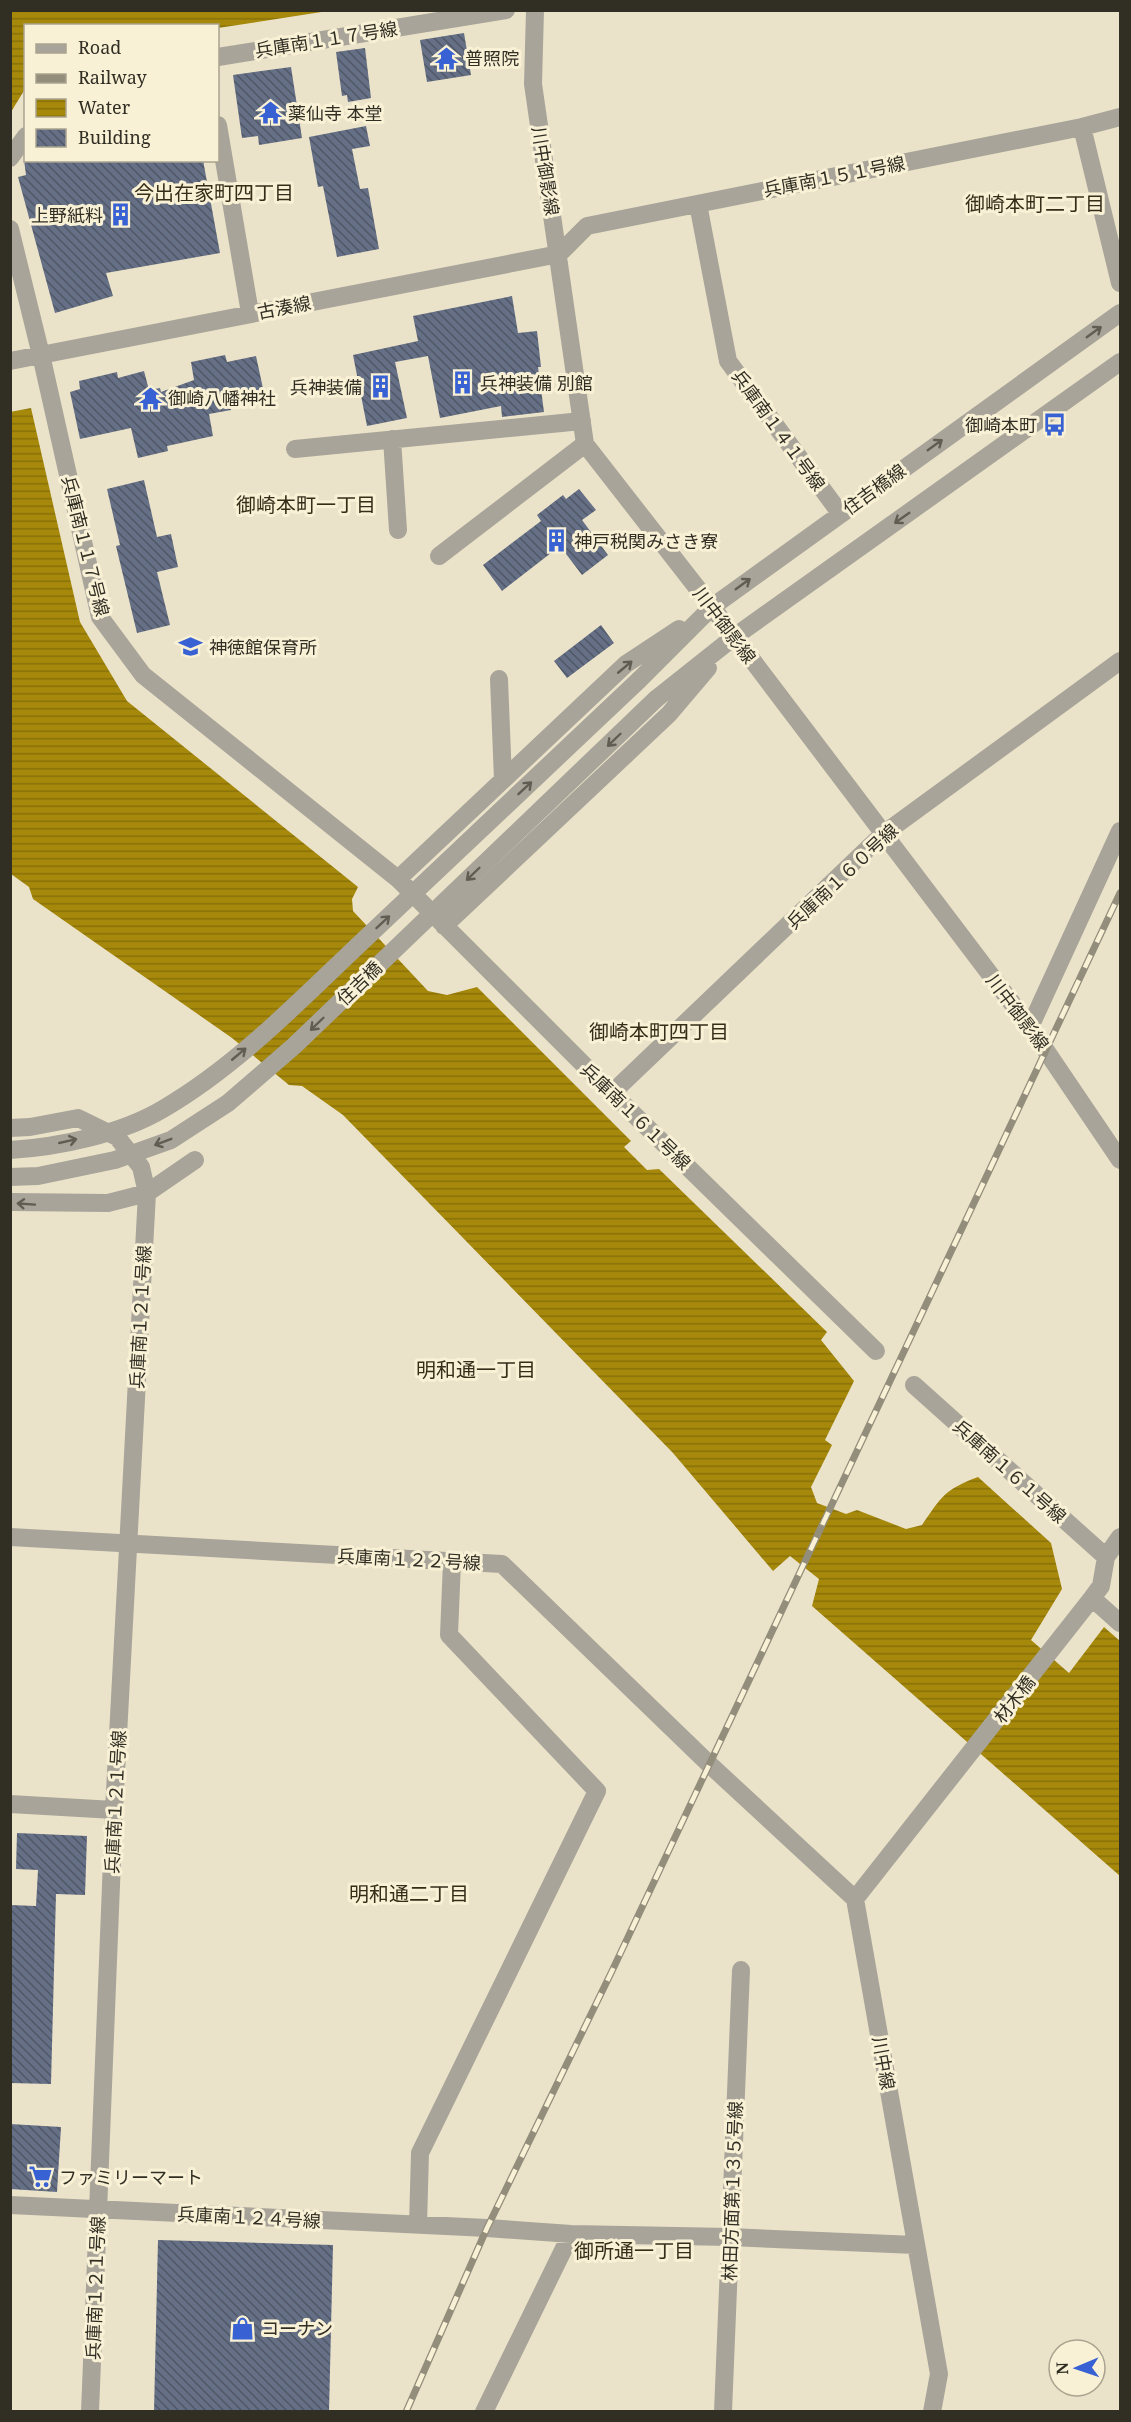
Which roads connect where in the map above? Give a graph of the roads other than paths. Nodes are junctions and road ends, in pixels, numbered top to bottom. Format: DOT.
graph roads {
  1 [pos="506,10"];
  2 [pos="535,10"];
  3 [pos="434,16"];
  4 [pos="219,57"];
  5 [pos="1120,117"];
  6 [pos="1082,127"];
  7 [pos="219,131"];
  8 [pos="24,139"];
  9 [pos="10,158"];
  10 [pos="698,204"];
  11 [pos="10,229"];
  12 [pos="559,254"];
  13 [pos="1120,283"];
  14 [pos="250,313"];
  15 [pos="1120,313"];
  16 [pos="41,355"];
  17 [pos="10,361"];
  18 [pos="1120,362"];
  19 [pos="582,421"];
  20 [pos="392,439"];
  21 [pos="585,444"];
  22 [pos="295,449"];
  23 [pos="840,513"];
  24 [pos="398,530"];
  25 [pos="439,556"];
  26 [pos="712,607"];
  27 [pos="734,637"];
  28 [pos="1120,661"];
  29 [pos="499,679"];
  30 [pos="639,680"];
  31 [pos="504,780"];
  32 [pos="1120,831"];
  33 [pos="882,835"];
  34 [pos="398,879"];
  35 [pos="444,926"];
  36 [pos="1030,1027"];
  37 [pos="612,1093"];
  38 [pos="10,1128"];
  39 [pos="10,1150"];
  40 [pos="195,1160"];
  41 [pos="1120,1160"];
  42 [pos="10,1178"];
  43 [pos="147,1194"];
  44 [pos="10,1202"];
  45 [pos="876,1351"];
  46 [pos="914,1385"];
  47 [pos="10,1537"];
  48 [pos="1120,1537"];
  49 [pos="129,1544"];
  50 [pos="1106,1557"];
  51 [pos="452,1562"];
  52 [pos="1096,1592"];
  53 [pos="1120,1623"];
  54 [pos="10,1804"];
  55 [pos="114,1810"];
  56 [pos="855,1899"];
  57 [pos="741,1970"];
  58 [pos="10,2205"];
  59 [pos="98,2209"];
  60 [pos="418,2225"];
  61 [pos="571,2234"];
  62 [pos="730,2236"];
  63 [pos="915,2245"];
  64 [pos="90,2412"];
  65 [pos="484,2412"];
  66 [pos="723,2412"];
  67 [pos="932,2412"];
  1 -- 3 [label="street, 兵庫南１１７号線"];
  2 -- 12 [label="street, 川中御影線"];
  3 -- 4 [label="street, 兵庫南１１７号線"];
  5 -- 6 [label="street, 兵庫南１５１号線"];
  6 -- 10 [label="street, 兵庫南１５１号線"];
  6 -- 13 [label="street"];
  7 -- 14 [label="street"];
  8 -- 9 [label="street"];
  10 -- 12 [label="street, 兵庫南１５１号線"];
  10 -- 23 [label="street, 兵庫南１４１号線"];
  11 -- 16 [label="street, 兵庫南１１７号線"];
  12 -- 14 [label="street, 古湊線"];
  12 -- 19 [label="street, 川中御影線"];
  14 -- 16 [label="street, 古湊線"];
  23 -- 15 [label="street, 住吉橋線, one-way"];
  16 -- 17 [label="street, 古湊線"];
  16 -- 34 [label="street, 兵庫南１１７号線"];
  18 -- 27 [label="street, one-way"];
  19 -- 20 [label="street"];
  19 -- 21 [label="street, 川中御影線"];
  20 -- 22 [label="street"];
  20 -- 24 [label="street"];
  21 -- 25 [label="street"];
  21 -- 26 [label="street, 川中御影線"];
  26 -- 23 [label="street, 住吉橋線, one-way"];
  26 -- 27 [label="street, 川中御影線"];
  26 -- 30 [label="street, 住吉橋線"];
  31 -- 26 [label="street, one-way"];
  27 -- 33 [label="street, 川中御影線"];
  27 -- 35 [label="street"];
  27 -- 42 [label="street, 住吉橋, one-way, bridge"];
  28 -- 33 [label="street, 兵庫南１６０号線"];
  29 -- 31 [label="street"];
  39 -- 30 [label="street, 住吉橋, one-way, bridge"];
  31 -- 34 [label="street"];
  32 -- 36 [label="street"];
  33 -- 36 [label="street, 川中御影線"];
  33 -- 37 [label="street, 兵庫南１６０号線"];
  34 -- 35 [label="street, 兵庫南１６１号線"];
  35 -- 37 [label="street, 兵庫南１６１号線"];
  36 -- 41 [label="street, 川中御影線"];
  37 -- 45 [label="street, 兵庫南１６１号線"];
  38 -- 43 [label="street, 兵庫南１２１号線"];
  40 -- 43 [label="street"];
  43 -- 44 [label="street, one-way"];
  43 -- 49 [label="street, 兵庫南１２１号線"];
  46 -- 50 [label="street, 兵庫南１６１号線"];
  47 -- 49 [label="street, 兵庫南１２２号線"];
  48 -- 50 [label="street"];
  49 -- 51 [label="street, 兵庫南１２２号線"];
  49 -- 55 [label="street, 兵庫南１２１号線"];
  50 -- 52 [label="street"];
  51 -- 56 [label="street, 兵庫南１２２号線"];
  51 -- 60 [label="street"];
  52 -- 53 [label="street"];
  52 -- 56 [label="street, 材木橋"];
  54 -- 55 [label="street"];
  55 -- 59 [label="street, 兵庫南１２１号線"];
  56 -- 63 [label="street, 川中線"];
  57 -- 62 [label="street, 林田方面第１３５号線"];
  58 -- 59 [label="street, 兵庫南１２４号線"];
  59 -- 60 [label="street, 兵庫南１２４号線"];
  59 -- 64 [label="street, 兵庫南１２１号線"];
  60 -- 61 [label="street, 兵庫南１２４号線"];
  61 -- 62 [label="street, 兵庫南１２４号線"];
  61 -- 65 [label="street"];
  62 -- 63 [label="street, 兵庫南１２４号線"];
  62 -- 66 [label="street, 林田方面第１３５号線"];
  63 -- 67 [label="street, 川中線"];
}
